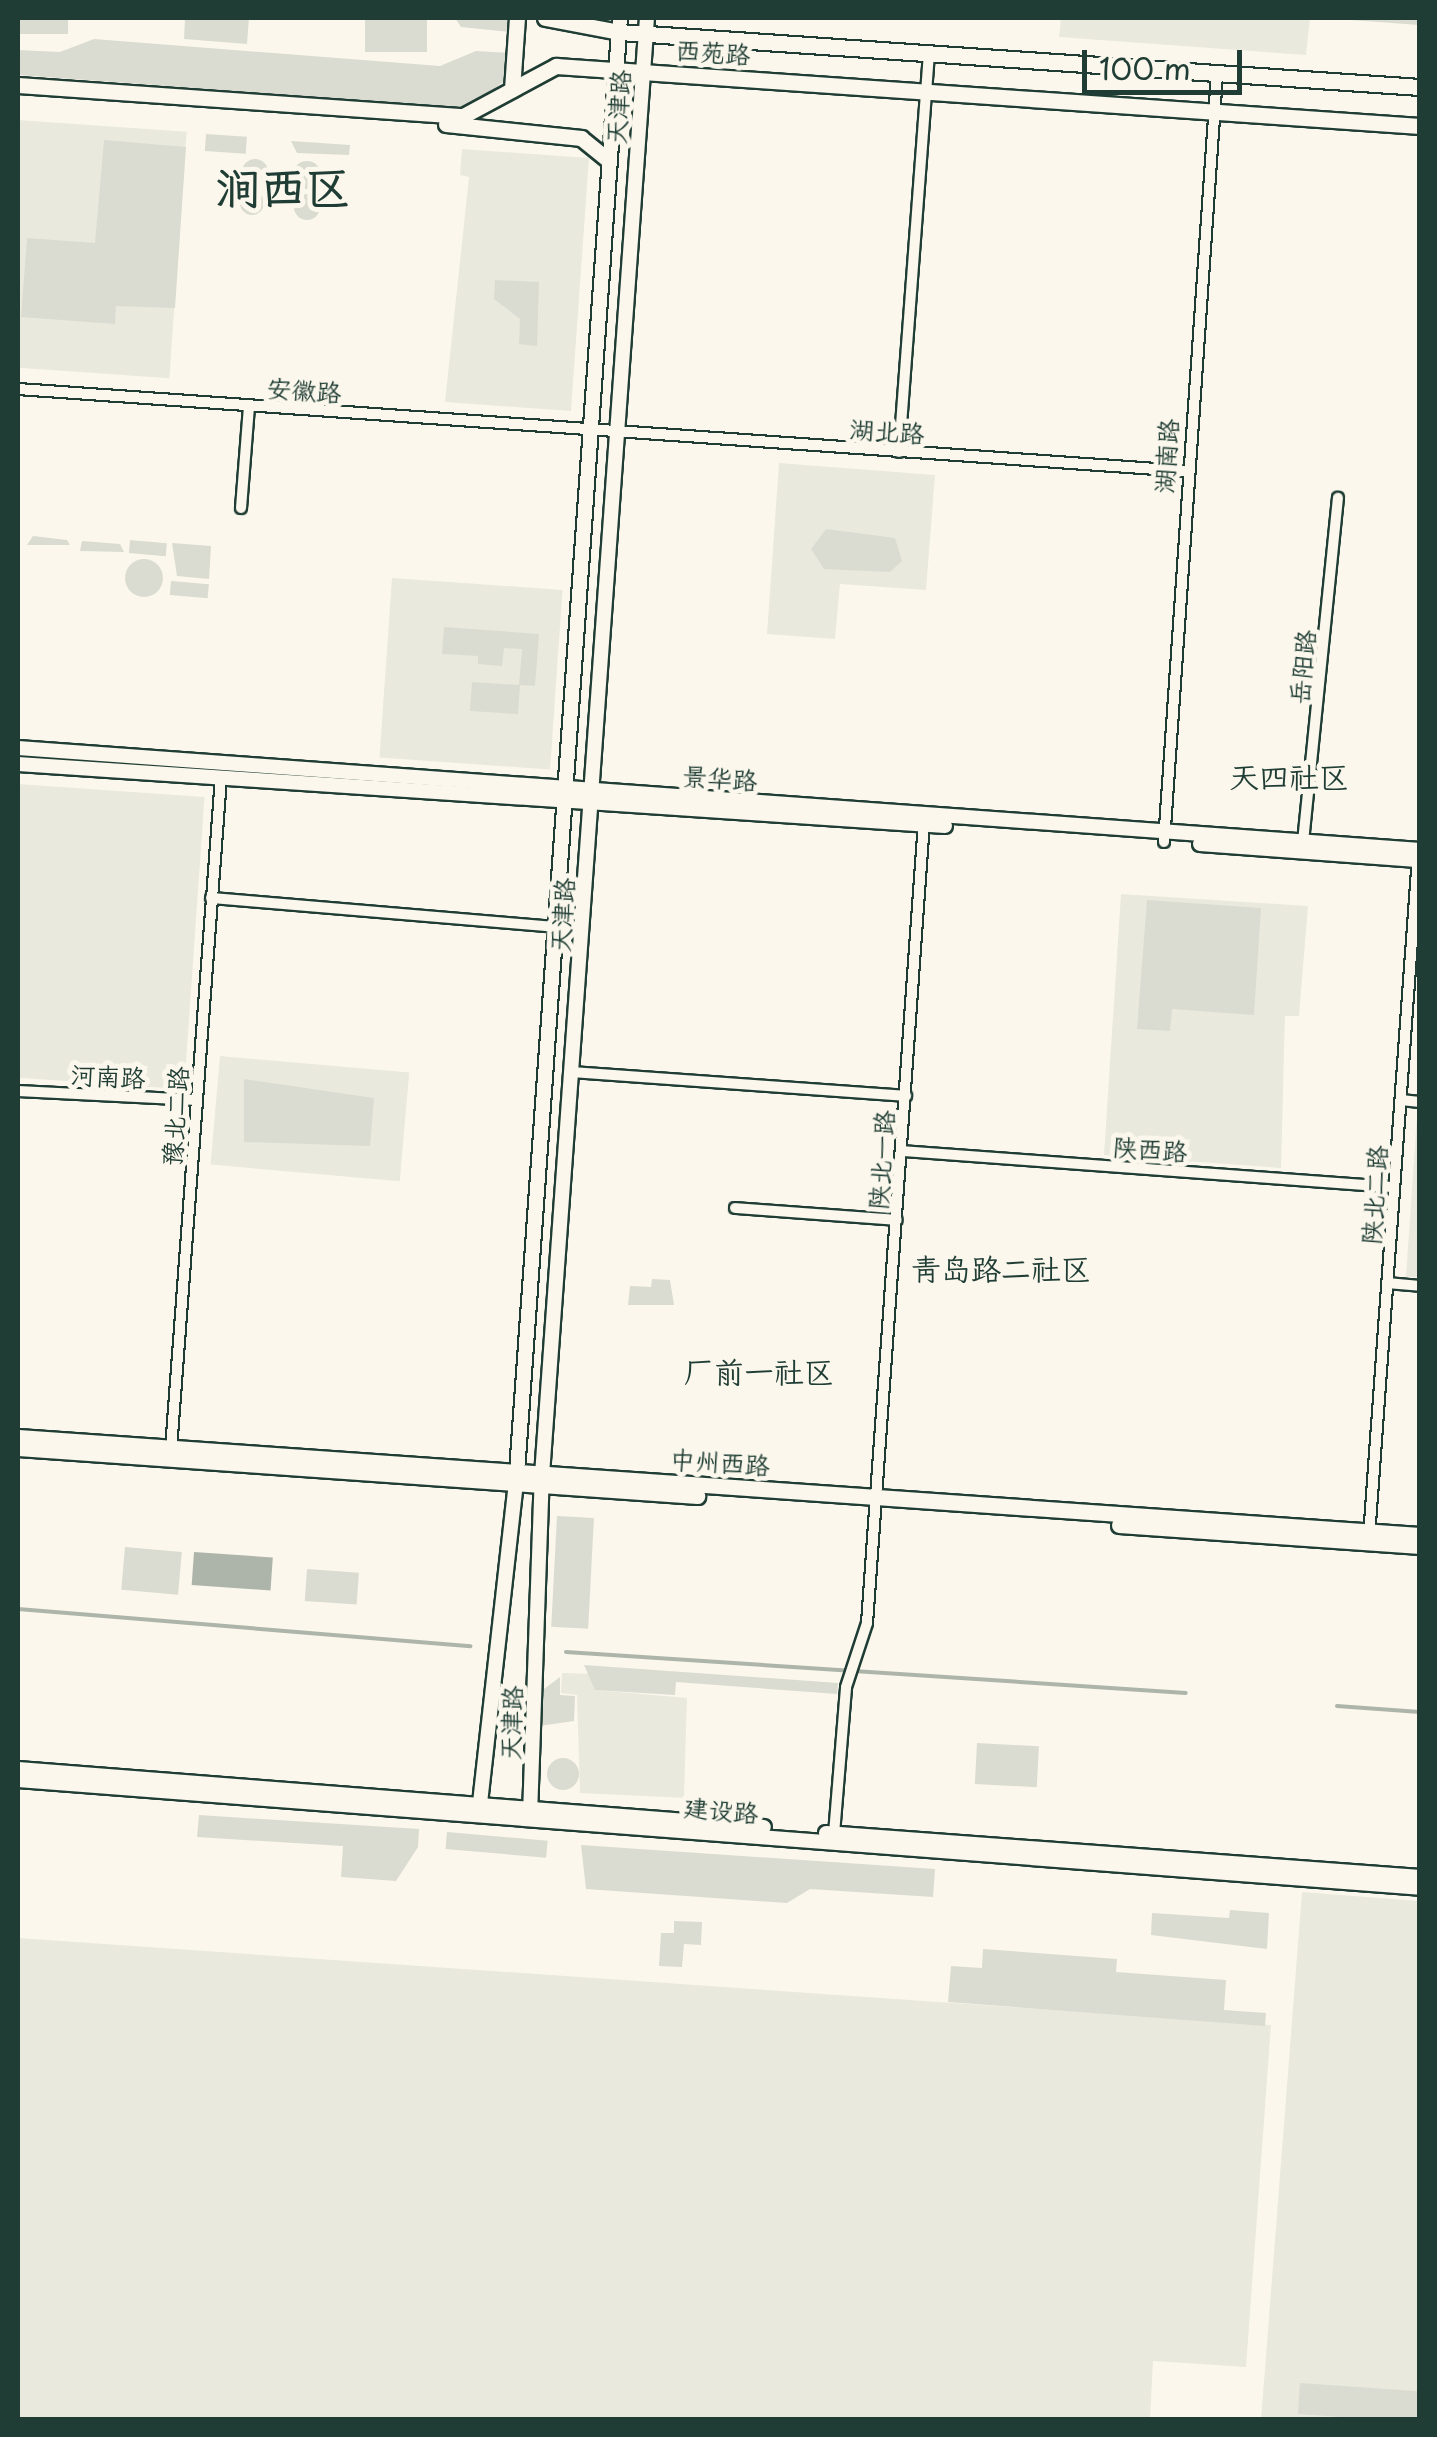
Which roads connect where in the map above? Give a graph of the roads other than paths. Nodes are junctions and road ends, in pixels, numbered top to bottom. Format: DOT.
graph roads {
  1 [pos="516,18"];
  2 [pos="546,18"];
  3 [pos="619,25"];
  4 [pos="646,26"];
  5 [pos="929,52"];
  6 [pos="616,70"];
  7 [pos="642,72"];
  8 [pos="1218,74"];
  9 [pos="18,85"];
  10 [pos="1420,87"];
  11 [pos="512,89"];
  12 [pos="927,92"];
  13 [pos="1214,112"];
  14 [pos="407,116"];
  15 [pos="1420,126"];
  16 [pos="607,159"];
  17 [pos="18,389"];
  18 [pos="249,406"];
  19 [pos="587,429"];
  20 [pos="618,432"];
  21 [pos="899,452"];
  22 [pos="1184,470"];
  23 [pos="1338,498"];
  24 [pos="240,508"];
  25 [pos="18,748"];
  26 [pos="18,764"];
  27 [pos="221,777"];
  28 [pos="562,796"];
  29 [pos="592,798"];
  30 [pos="924,820"];
  31 [pos="1165,837"];
  32 [pos="1303,842"];
  33 [pos="1419,855"];
  34 [pos="211,898"];
  35 [pos="552,927"];
  36 [pos="573,1072"];
  37 [pos="18,1092"];
  38 [pos="906,1096"];
  39 [pos="196,1100"];
  40 [pos="1401,1100"];
  41 [pos="1420,1102"];
  42 [pos="902,1152"];
  43 [pos="1394,1187"];
  44 [pos="735,1208"];
  45 [pos="897,1220"];
  46 [pos="1387,1283"];
  47 [pos="1420,1286"];
  48 [pos="18,1436"];
  49 [pos="18,1448"];
  50 [pos="171,1452"];
  51 [pos="514,1478"];
  52 [pos="546,1480"];
  53 [pos="877,1503"];
  54 [pos="1420,1535"];
  55 [pos="1369,1537"];
  56 [pos="1420,1546"];
  57 [pos="18,1769"];
  58 [pos="18,1780"];
  59 [pos="480,1807"];
  60 [pos="530,1810"];
  61 [pos="834,1834"];
  62 [pos="1420,1877"];
  63 [pos="1420,1888"];
  1 -- 11 [label="main road"];
  2 -- 3 [label="main road, 西苑路"];
  3 -- 4 [label="main road, 西苑路"];
  3 -- 6 [label="main road, 天津路"];
  4 -- 5 [label="main road, 西苑路"];
  4 -- 7 [label="main road, 天津路"];
  5 -- 8 [label="main road, 西苑路"];
  5 -- 12 [label="street"];
  6 -- 7 [label="main road, 西苑路"];
  6 -- 11 [label="main road, 西苑路"];
  6 -- 16 [label="main road, 天津路"];
  7 -- 12 [label="main road, 西苑路"];
  7 -- 20 [label="main road, 天津路"];
  8 -- 10 [label="main road, 西苑路"];
  8 -- 13 [label="street, 湖南路"];
  9 -- 14 [label="main road, 西苑路"];
  11 -- 14 [label="main road, 西苑路"];
  12 -- 13 [label="main road, 西苑路"];
  12 -- 21 [label="street"];
  13 -- 15 [label="main road, 西苑路"];
  13 -- 22 [label="street, 湖南路"];
  14 -- 16 [label="main road"];
  16 -- 19 [label="main road, 天津路"];
  17 -- 18 [label="street, 安徽路"];
  18 -- 19 [label="street, 安徽路"];
  18 -- 24 [label="street"];
  19 -- 20 [label="street, 湖北路"];
  19 -- 28 [label="main road, 天津路"];
  20 -- 21 [label="street, 湖北路"];
  20 -- 29 [label="main road, 天津路"];
  21 -- 22 [label="street, 湖北路"];
  22 -- 31 [label="street, 湖南路"];
  23 -- 32 [label="street, 岳阳路"];
  25 -- 28 [label="main road, 景华路"];
  26 -- 27 [label="main road, 景华路"];
  27 -- 28 [label="main road, 景华路"];
  27 -- 34 [label="street, 豫北二路"];
  28 -- 29 [label="main road, 景华路"];
  28 -- 35 [label="main road, 天津路"];
  29 -- 30 [label="main road, 景华路"];
  29 -- 36 [label="main road, 天津路"];
  30 -- 31 [label="main road, 景华路"];
  30 -- 38 [label="street, 陕北一路"];
  31 -- 32 [label="main road, 景华路"];
  31 -- 33 [label="main road, 景华路"];
  32 -- 33 [label="main road, 景华路"];
  33 -- 40 [label="street, 陕北二路"];
  34 -- 35 [label="street"];
  34 -- 39 [label="street, 豫北二路"];
  35 -- 51 [label="main road, 天津路"];
  36 -- 38 [label="street"];
  36 -- 52 [label="main road, 天津路"];
  37 -- 39 [label="street, 河南路"];
  38 -- 42 [label="street, 陕北一路"];
  39 -- 50 [label="street, 豫北二路"];
  40 -- 41 [label="street"];
  40 -- 43 [label="street, 陕北二路"];
  42 -- 43 [label="street, 陕西路"];
  42 -- 45 [label="street, 陕北一路"];
  43 -- 46 [label="street, 陕北二路"];
  44 -- 45 [label="street"];
  45 -- 53 [label="street, 陕北一路"];
  46 -- 47 [label="street"];
  46 -- 55 [label="street, 陕北二路"];
  48 -- 50 [label="main road, 中州西路"];
  49 -- 50 [label="main road, 中州西路"];
  50 -- 51 [label="main road, 中州西路"];
  51 -- 52 [label="main road, 中州西路"];
  51 -- 59 [label="main road, 天津路"];
  52 -- 53 [label="main road, 中州西路"];
  52 -- 60 [label="main road, 天津路"];
  53 -- 55 [label="main road, 中州西路"];
  53 -- 61 [label="street, 陕北一路"];
  54 -- 55 [label="main road, 中州西路"];
  55 -- 56 [label="main road, 中州西路"];
  57 -- 59 [label="main road, 建设路"];
  58 -- 59 [label="main road, 建设路"];
  59 -- 60 [label="main road, 建设路"];
  60 -- 61 [label="main road, 建设路"];
  60 -- 63 [label="main road, 建设路"];
  61 -- 62 [label="main road, 建设路"];
}
